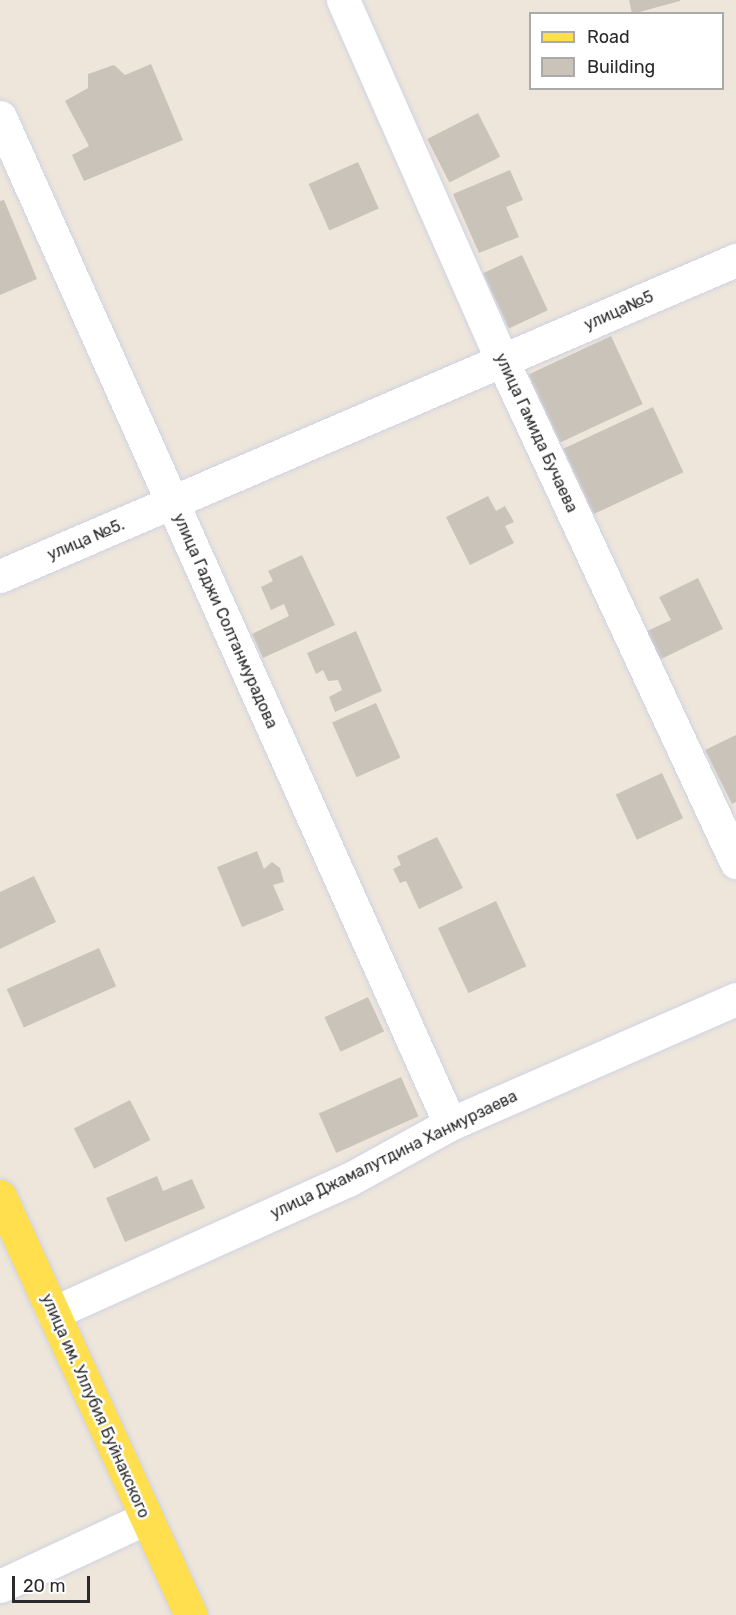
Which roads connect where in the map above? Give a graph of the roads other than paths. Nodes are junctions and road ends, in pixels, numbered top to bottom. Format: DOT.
graph roads {
  1 [pos="343,0"];
  2 [pos="0,117"];
  3 [pos="736,260"];
  4 [pos="503,363"];
  5 [pos="173,504"];
  6 [pos="0,576"];
  7 [pos="736,862"];
  8 [pos="736,999"];
  9 [pos="450,1124"];
  10 [pos="0,1197"];
  11 [pos="53,1313"];
  12 [pos="146,1518"];
  13 [pos="0,1586"];
  14 [pos="191,1615"];
  1 -- 4 [label="street, улица Гамида Бучаева"];
  2 -- 5 [label="street, улица Гаджи Солтанмурадова"];
  3 -- 4 [label="street, улица№5"];
  4 -- 5 [label="street, улица№5"];
  4 -- 7 [label="street, улица Гамида Бучаева"];
  5 -- 6 [label="street, улица №5."];
  5 -- 9 [label="street, улица Гаджи Солтанмурадова"];
  8 -- 9 [label="street, улица Джамалутдина Ханмурзаева"];
  9 -- 11 [label="street, улица Джамалутдина Ханмурзаева"];
  10 -- 11 [label="main road, улица им. Уллубия Буйнакского"];
  11 -- 12 [label="main road, улица им. Уллубия Буйнакского"];
  12 -- 13 [label="street"];
  12 -- 14 [label="main road, улица им. Уллубия Буйнакского"];
}
